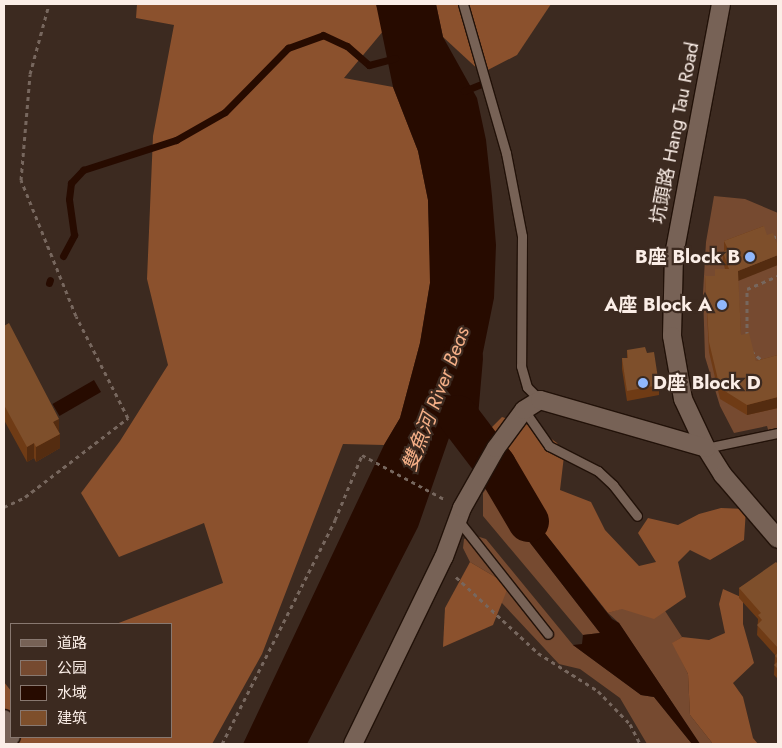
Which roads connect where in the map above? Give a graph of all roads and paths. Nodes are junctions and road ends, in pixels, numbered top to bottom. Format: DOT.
graph roads {
  1 [pos="49,4"];
  2 [pos="463,4"];
  3 [pos="721,4"];
  4 [pos="764,233"];
  5 [pos="778,238"];
  6 [pos="778,276"];
  7 [pos="747,331"];
  8 [pos="740,334"];
  9 [pos="767,365"];
  10 [pos="540,400"];
  11 [pos="524,410"];
  12 [pos="778,433"];
  13 [pos="706,448"];
  14 [pos="452,503"];
  15 [pos="4,507"];
  16 [pos="637,516"];
  17 [pos="458,520"];
  18 [pos="778,540"];
  19 [pos="444,557"];
  20 [pos="548,634"];
  21 [pos="4,720"];
  22 [pos="10,735"];
  23 [pos="222,744"];
  24 [pos="353,744"];
  25 [pos="640,744"];
  1 -- 15 [label="path"];
  2 -- 10 [label="lane"];
  3 -- 13 [label="street, 坑頭路 Hang Tau Road"];
  4 -- 5 [label="path"];
  6 -- 7 [label="path"];
  7 -- 8 [label="path"];
  7 -- 9 [label="path"];
  10 -- 11 [label="street"];
  10 -- 13 [label="street"];
  11 -- 16 [label="lane"];
  11 -- 17 [label="street"];
  12 -- 13 [label="lane"];
  13 -- 18 [label="street, 坑頭路 Hang Tau Road"];
  14 -- 23 [label="path"];
  17 -- 19 [label="street"];
  17 -- 20 [label="lane"];
  19 -- 24 [label="street"];
  19 -- 25 [label="path"];
  21 -- 22 [label="street"];
}
